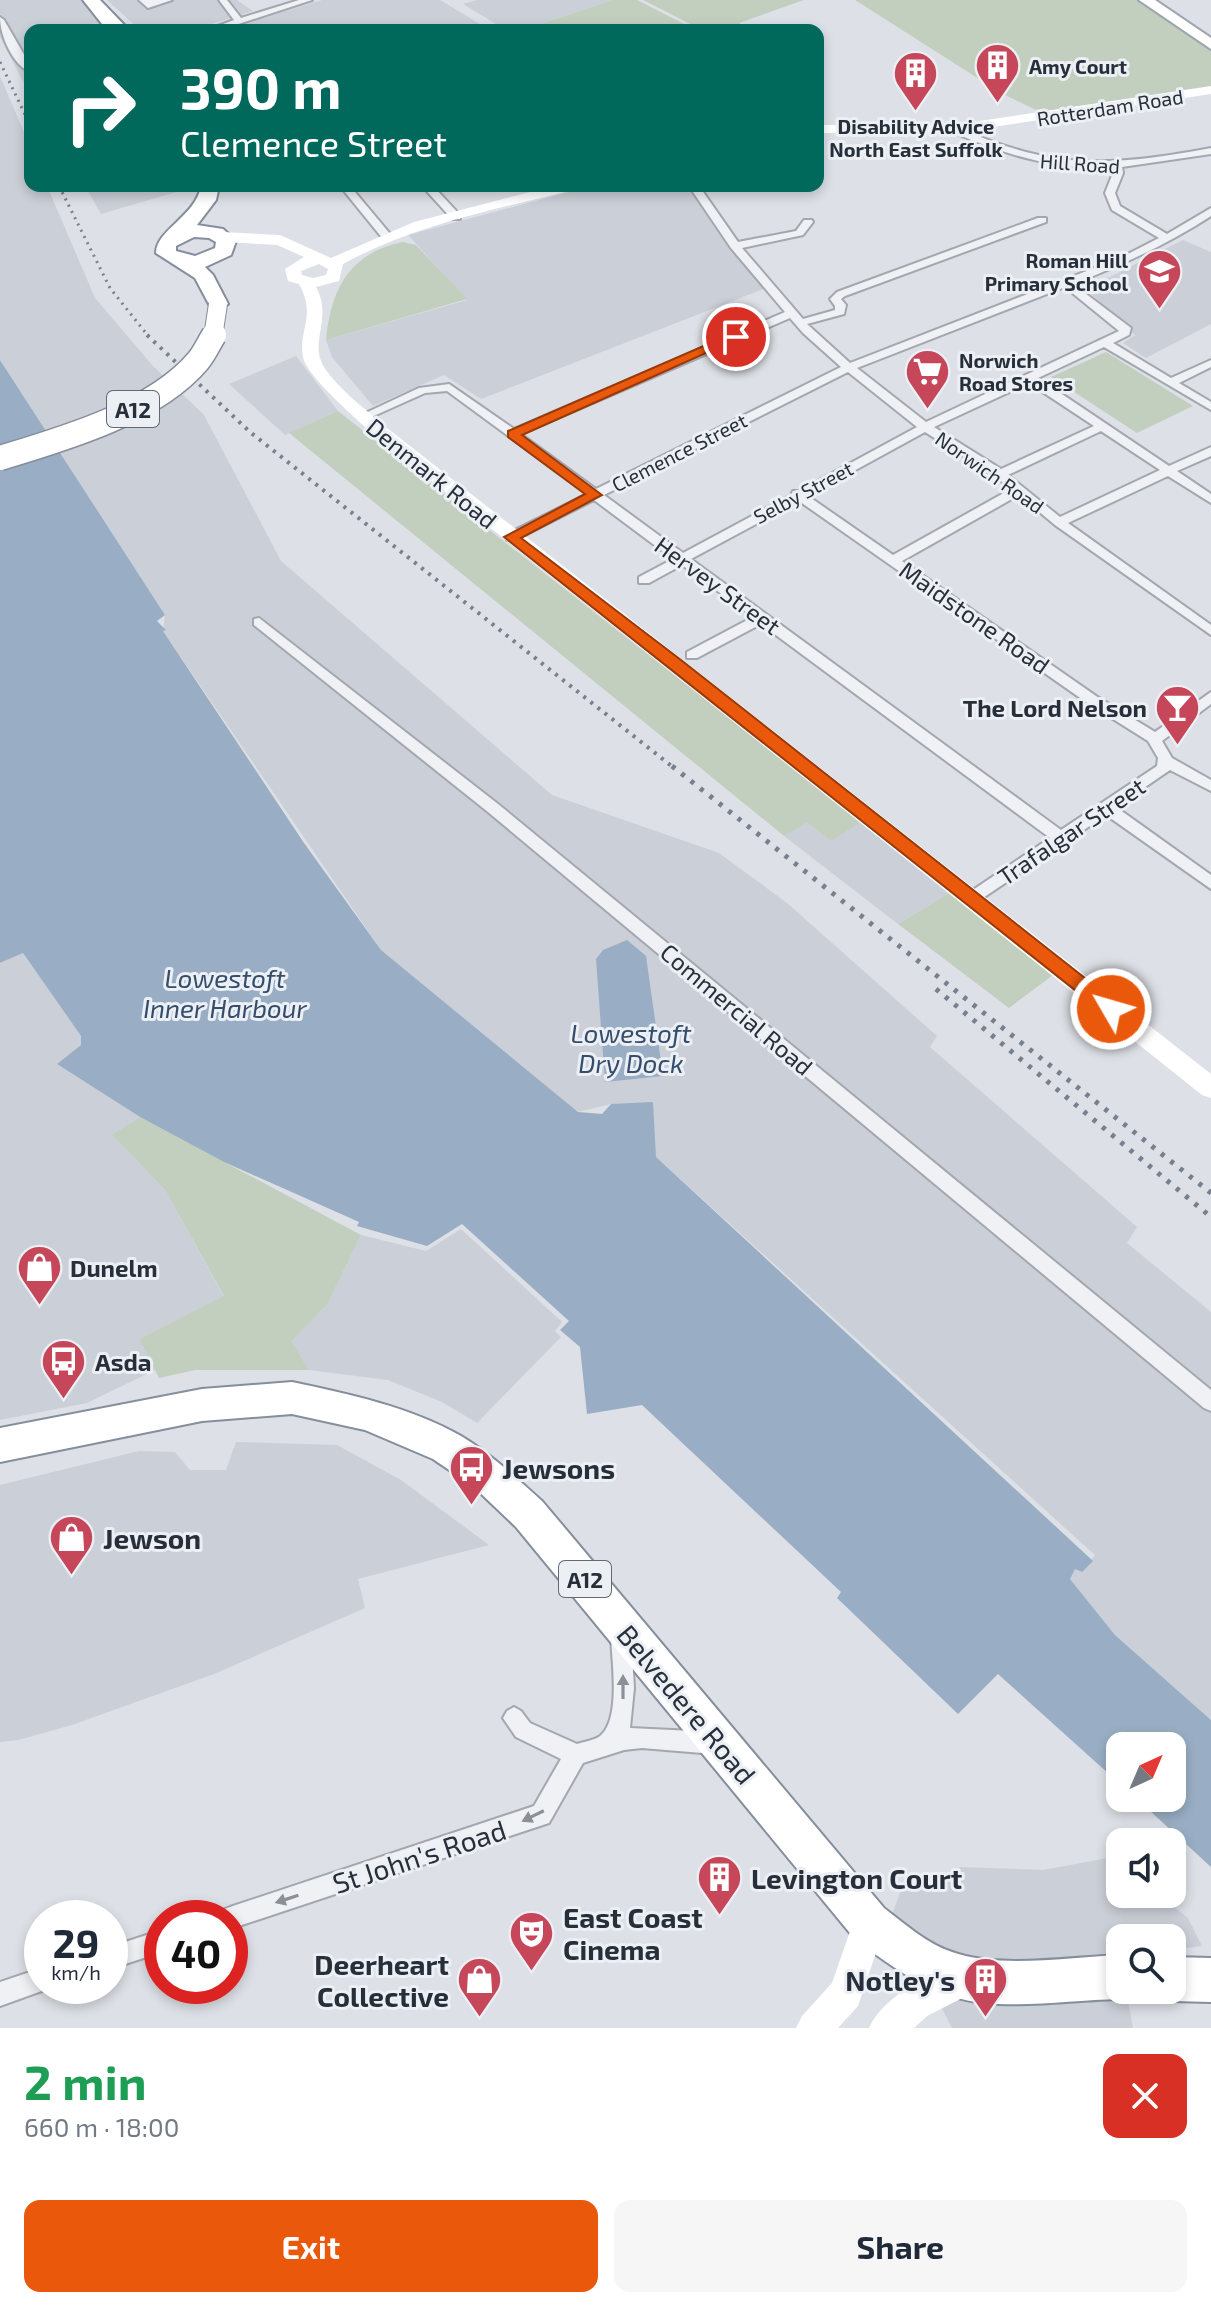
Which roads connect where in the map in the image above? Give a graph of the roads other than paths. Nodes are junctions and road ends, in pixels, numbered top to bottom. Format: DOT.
graph roads {
  1 [pos="91,0"];
  2 [pos="168,0"];
  3 [pos="223,0"];
  4 [pos="308,0"];
  5 [pos="1146,0"];
  6 [pos="148,5"];
  7 [pos="0,20"];
  8 [pos="239,21"];
  9 [pos="112,24"];
  10 [pos="230,24"];
  11 [pos="1211,45"];
  12 [pos="24,66"];
  13 [pos="1211,90"];
  14 [pos="824,129"];
  15 [pos="953,129"];
  16 [pos="1211,151"];
  17 [pos="1117,166"];
  18 [pos="209,192"];
  19 [pos="350,192"];
  20 [pos="433,192"];
  21 [pos="550,192"];
  22 [pos="698,192"];
  23 [pos="201,209"];
  24 [pos="1211,211"];
  25 [pos="456,217"];
  26 [pos="1042,220"];
  27 [pos="808,222"];
  28 [pos="177,235"];
  29 [pos="387,237"];
  30 [pos="1165,237"];
  31 [pos="218,244"];
  32 [pos="735,246"];
  33 [pos="186,262"];
  34 [pos="296,265"];
  35 [pos="329,267"];
  36 [pos="1066,283"];
  37 [pos="311,292"];
  38 [pos="218,304"];
  39 [pos="791,313"];
  40 [pos="837,314"];
  41 [pos="852,321"];
  42 [pos="800,323"];
  43 [pos="1103,342"];
  44 [pos="1211,363"];
  45 [pos="848,368"];
  46 [pos="1028,377"];
  47 [pos="1172,382"];
  48 [pos="1211,407"];
  49 [pos="363,417"];
  50 [pos="925,427"];
  51 [pos="1101,427"];
  52 [pos="512,434"];
  53 [pos="1211,451"];
  54 [pos="0,458"];
  55 [pos="1168,470"];
  56 [pos="1000,474"];
  57 [pos="1021,489"];
  58 [pos="797,494"];
  59 [pos="595,495"];
  60 [pos="1211,499"];
  61 [pos="1059,522"];
  62 [pos="511,537"];
  63 [pos="682,558"];
  64 [pos="894,560"];
  65 [pos="644,580"];
  66 [pos="762,618"];
  67 [pos="259,622"];
  68 [pos="1211,630"];
  69 [pos="692,655"];
  70 [pos="1211,698"];
  71 [pos="1155,739"];
  72 [pos="1166,761"];
  73 [pos="1211,786"];
  74 [pos="1107,808"];
  75 [pos="1061,838"];
  76 [pos="1211,883"];
  77 [pos="972,898"];
  78 [pos="1211,1088"];
  79 [pos="1211,1402"];
  80 [pos="0,1445"];
  81 [pos="620,1623"];
  82 [pos="514,1718"];
  83 [pos="720,1744"];
  84 [pos="606,1746"];
  85 [pos="576,1755"];
  86 [pos="248,1912"];
  87 [pos="869,1923"];
  88 [pos="1106,1978"];
  89 [pos="964,1979"];
  90 [pos="1186,1979"];
  91 [pos="1211,1980"];
  92 [pos="24,1986"];
  93 [pos="0,1994"];
  94 [pos="814,2028"];
  95 [pos="887,2028"];
  1 -- 9 [label="highway"];
  2 -- 6 [label="street"];
  3 -- 8 [label="street"];
  4 -- 8 [label="street"];
  5 -- 11 [label="main road"];
  7 -- 12 [label="street"];
  8 -- 10 [label="street"];
  13 -- 15 [label="street, Rotterdam Road"];
  14 -- 15 [label="street, Rotterdam Road"];
  15 -- 17 [label="street, Hill Road"];
  16 -- 17 [label="street, Hill Road"];
  17 -- 30 [label="street"];
  18 -- 23 [label="highway"];
  19 -- 29 [label="street"];
  20 -- 25 [label="street"];
  21 -- 25 [label="street"];
  22 -- 32 [label="street, Norwich Road"];
  23 -- 28 [label="highway"];
  23 -- 31 [label="highway, A12"];
  24 -- 30 [label="street, Clemence Street"];
  25 -- 29 [label="street"];
  26 -- 40 [label="street"];
  27 -- 32 [label="street"];
  28 -- 31 [label="highway"];
  28 -- 33 [label="highway"];
  29 -- 35 [label="street"];
  30 -- 36 [label="street, Clemence Street"];
  31 -- 33 [label="highway"];
  31 -- 34 [label="street"];
  31 -- 35 [label="street"];
  31 -- 38 [label="highway, A12"];
  32 -- 39 [label="street, Norwich Road"];
  33 -- 38 [label="highway"];
  34 -- 35 [label="street"];
  34 -- 37 [label="street"];
  35 -- 37 [label="street"];
  36 -- 43 [label="street"];
  36 -- 45 [label="street, Clemence Street"];
  37 -- 49 [label="street, Denmark Road"];
  38 -- 54 [label="highway, A12, bridge"];
  39 -- 42 [label="street, Norwich Road"];
  39 -- 52 [label="street"];
  40 -- 41 [label="street"];
  40 -- 42 [label="street"];
  42 -- 45 [label="street, Norwich Road"];
  43 -- 46 [label="street, Selby Street"];
  43 -- 47 [label="street"];
  44 -- 47 [label="street"];
  45 -- 50 [label="street, Norwich Road"];
  45 -- 59 [label="street, Clemence Street"];
  46 -- 50 [label="street, Selby Street"];
  46 -- 51 [label="street"];
  47 -- 48 [label="street"];
  49 -- 52 [label="street, Hervey Street"];
  49 -- 62 [label="street, Denmark Road"];
  50 -- 56 [label="street, Norwich Road"];
  50 -- 58 [label="street, Selby Street"];
  51 -- 55 [label="street"];
  51 -- 56 [label="street"];
  52 -- 59 [label="street, Hervey Street"];
  53 -- 55 [label="street"];
  55 -- 60 [label="street"];
  55 -- 61 [label="street"];
  56 -- 57 [label="street, Norwich Road"];
  57 -- 61 [label="street, Norwich Road"];
  57 -- 64 [label="street"];
  58 -- 63 [label="street, Selby Street"];
  58 -- 64 [label="street, Maidstone Road"];
  59 -- 62 [label="street, Clemence Street"];
  59 -- 63 [label="street, Hervey Street"];
  61 -- 68 [label="street, Norwich Road"];
  62 -- 77 [label="street, Denmark Road"];
  63 -- 65 [label="street, Selby Street"];
  63 -- 66 [label="street, Hervey Street"];
  64 -- 71 [label="street, Maidstone Road"];
  66 -- 69 [label="street"];
  66 -- 75 [label="street, Hervey Street"];
  67 -- 79 [label="street, Commercial Road"];
  70 -- 71 [label="street"];
  71 -- 72 [label="street, Trafalgar Street"];
  72 -- 73 [label="street"];
  72 -- 74 [label="street, Trafalgar Street"];
  74 -- 75 [label="street, Trafalgar Street"];
  74 -- 76 [label="street"];
  75 -- 77 [label="street, Trafalgar Street"];
  77 -- 78 [label="street, Denmark Road"];
  80 -- 81 [label="highway, Belvedere Road / A12"];
  81 -- 83 [label="highway, Belvedere Road / A12"];
  84 -- 81 [label="street, one-way"];
  82 -- 85 [label="street"];
  83 -- 84 [label="street"];
  83 -- 87 [label="highway, Belvedere Road / A12"];
  84 -- 85 [label="street"];
  85 -- 86 [label="street, St John's Road, one-way"];
  87 -- 89 [label="highway, A12"];
  87 -- 94 [label="street"];
  88 -- 89 [label="highway"];
  89 -- 95 [label="street"];
  90 -- 91 [label="highway"];
  92 -- 93 [label="street"];
}
